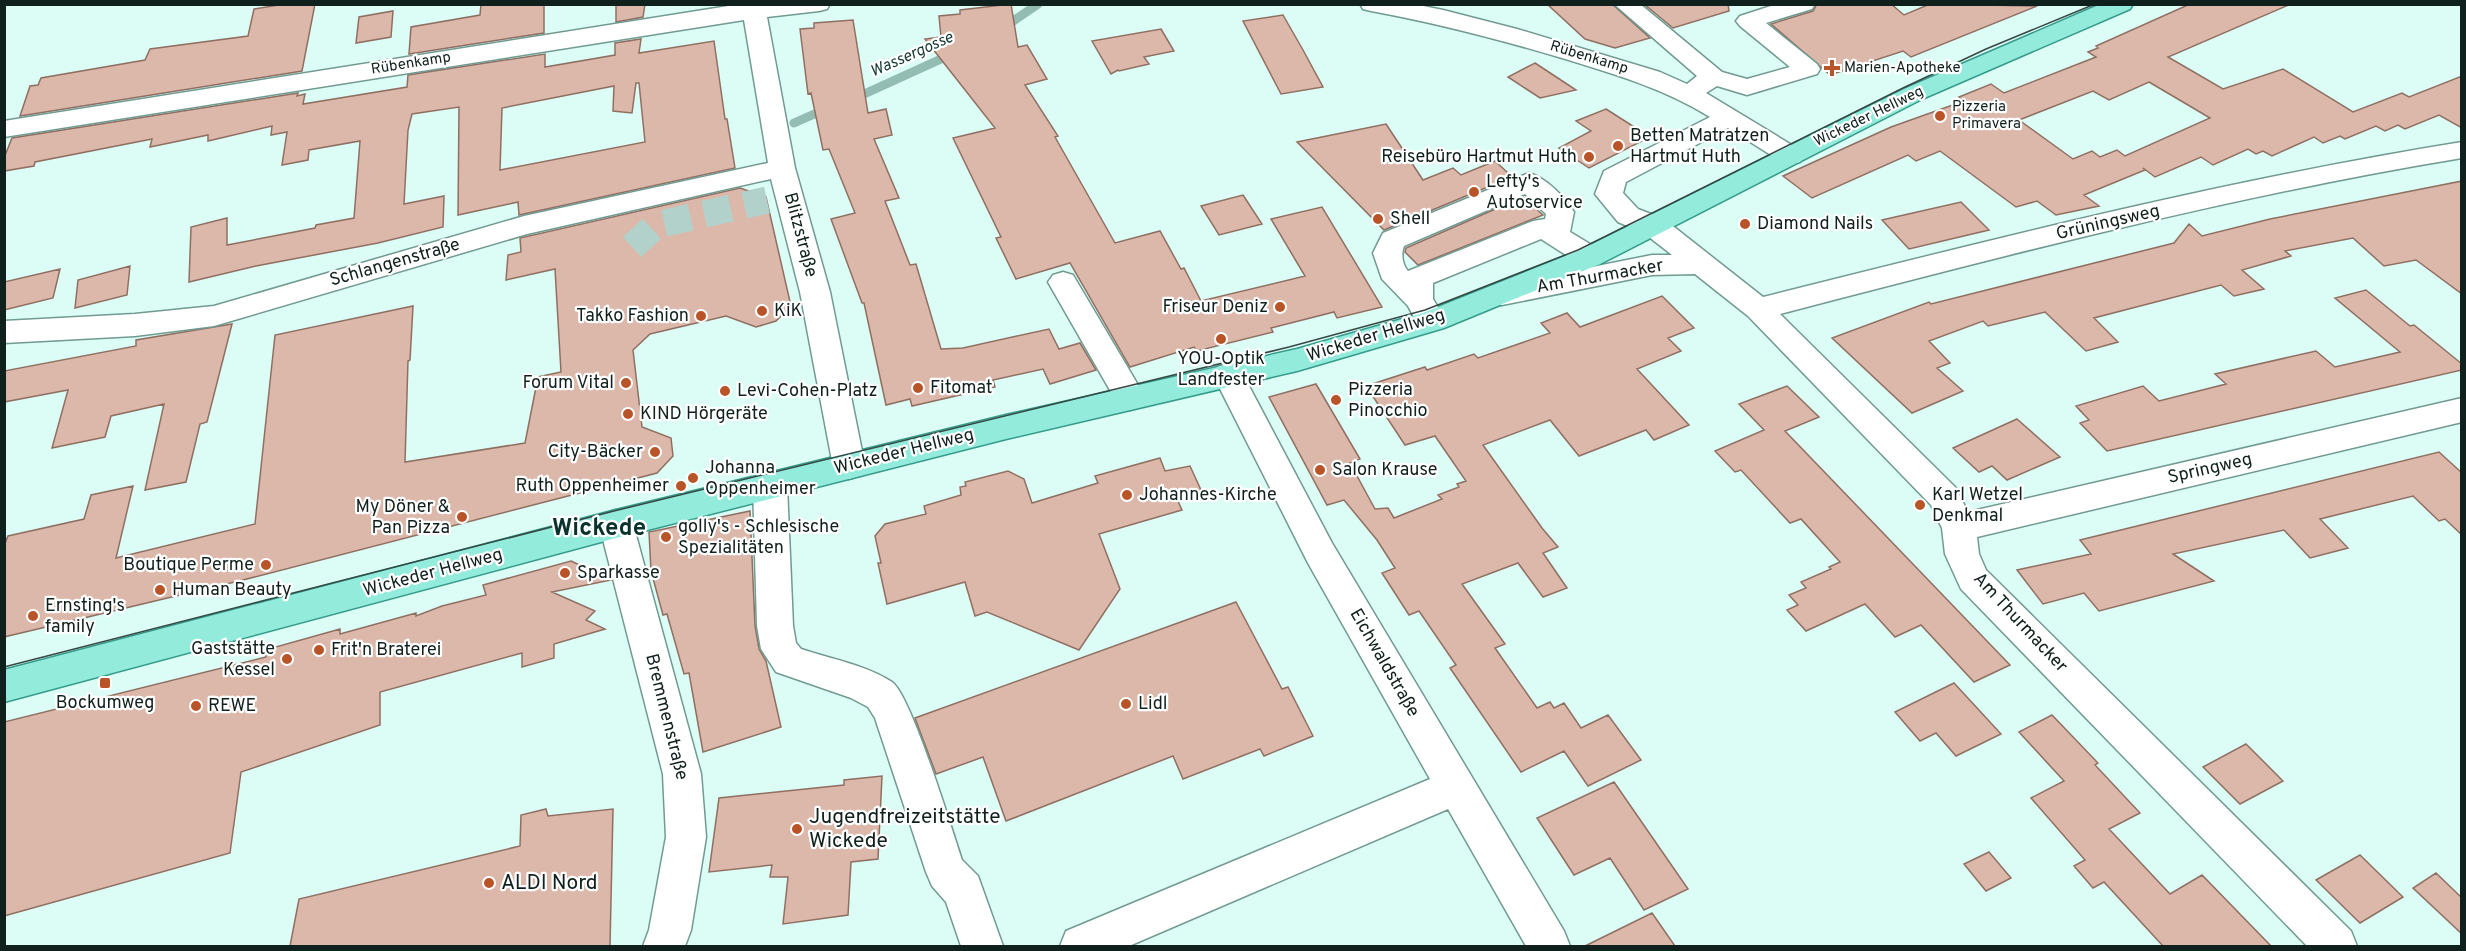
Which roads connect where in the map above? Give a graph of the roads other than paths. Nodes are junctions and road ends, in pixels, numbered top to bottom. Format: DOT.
graph roads {
  1 [pos="819,4"];
  2 [pos="1625,4"];
  3 [pos="1804,4"];
  4 [pos="2122,4"];
  5 [pos="1372,5"];
  6 [pos="753,8"];
  7 [pos="1713,77"];
  8 [pos="1688,94"];
  9 [pos="1728,118"];
  10 [pos="4,129"];
  11 [pos="2462,150"];
  12 [pos="1791,156"];
  13 [pos="780,188"];
  14 [pos="1654,226"];
  15 [pos="1555,236"];
  16 [pos="1590,257"];
  17 [pos="1701,264"];
  18 [pos="1063,282"];
  19 [pos="1500,295"];
  20 [pos="1758,309"];
  21 [pos="1425,310"];
  22 [pos="4,332"];
  23 [pos="1228,375"];
  24 [pos="1130,398"];
  25 [pos="2462,410"];
  26 [pos="849,466"];
  27 [pos="770,485"];
  28 [pos="616,524"];
  29 [pos="1961,541"];
  30 [pos="4,686"];
  31 [pos="1455,787"];
  32 [pos="664,946"];
  33 [pos="982,946"];
  34 [pos="1081,946"];
  35 [pos="1549,946"];
  36 [pos="2336,946"];
  1 -- 6 [label="street, Rübenkamp"];
  2 -- 7 [label="street"];
  3 -- 7 [label="street"];
  4 -- 12 [label="main road, Wickeder Hellweg"];
  5 -- 8 [label="street, Rübenkamp"];
  6 -- 10 [label="street, Rübenkamp"];
  6 -- 13 [label="street, Blitzstraße"];
  7 -- 8 [label="street"];
  8 -- 9 [label="street, Rübenkamp"];
  9 -- 12 [label="street, Rübenkamp"];
  9 -- 14 [label="street"];
  11 -- 20 [label="street, Grüningsweg"];
  12 -- 14 [label="main road, Wickeder Hellweg"];
  13 -- 22 [label="street, Schlangenstraße"];
  13 -- 26 [label="street, Blitzstraße"];
  14 -- 16 [label="main road, Wickeder Hellweg"];
  14 -- 17 [label="street, Am Thurmacker"];
  15 -- 16 [label="street"];
  15 -- 21 [label="street"];
  15 -- 21 [label="street"];
  16 -- 19 [label="main road, Wickeder Hellweg"];
  17 -- 19 [label="street, Am Thurmacker"];
  17 -- 20 [label="street, Am Thurmacker"];
  18 -- 24 [label="street"];
  19 -- 21 [label="main road, Wickeder Hellweg"];
  20 -- 29 [label="street, Am Thurmacker"];
  21 -- 23 [label="main road, Wickeder Hellweg"];
  23 -- 24 [label="main road, Wickeder Hellweg"];
  23 -- 31 [label="street, Eichwaldstraße"];
  24 -- 26 [label="main road, Wickeder Hellweg"];
  25 -- 29 [label="street, Springweg"];
  26 -- 27 [label="main road, Wickeder Hellweg"];
  27 -- 28 [label="main road, Wickeder Hellweg"];
  27 -- 33 [label="street"];
  28 -- 30 [label="main road, Wickeder Hellweg"];
  28 -- 32 [label="street, Bremmenstraße"];
  29 -- 36 [label="street, Am Thurmacker"];
  31 -- 34 [label="street"];
  31 -- 35 [label="street, Eichwaldstraße"];
}
